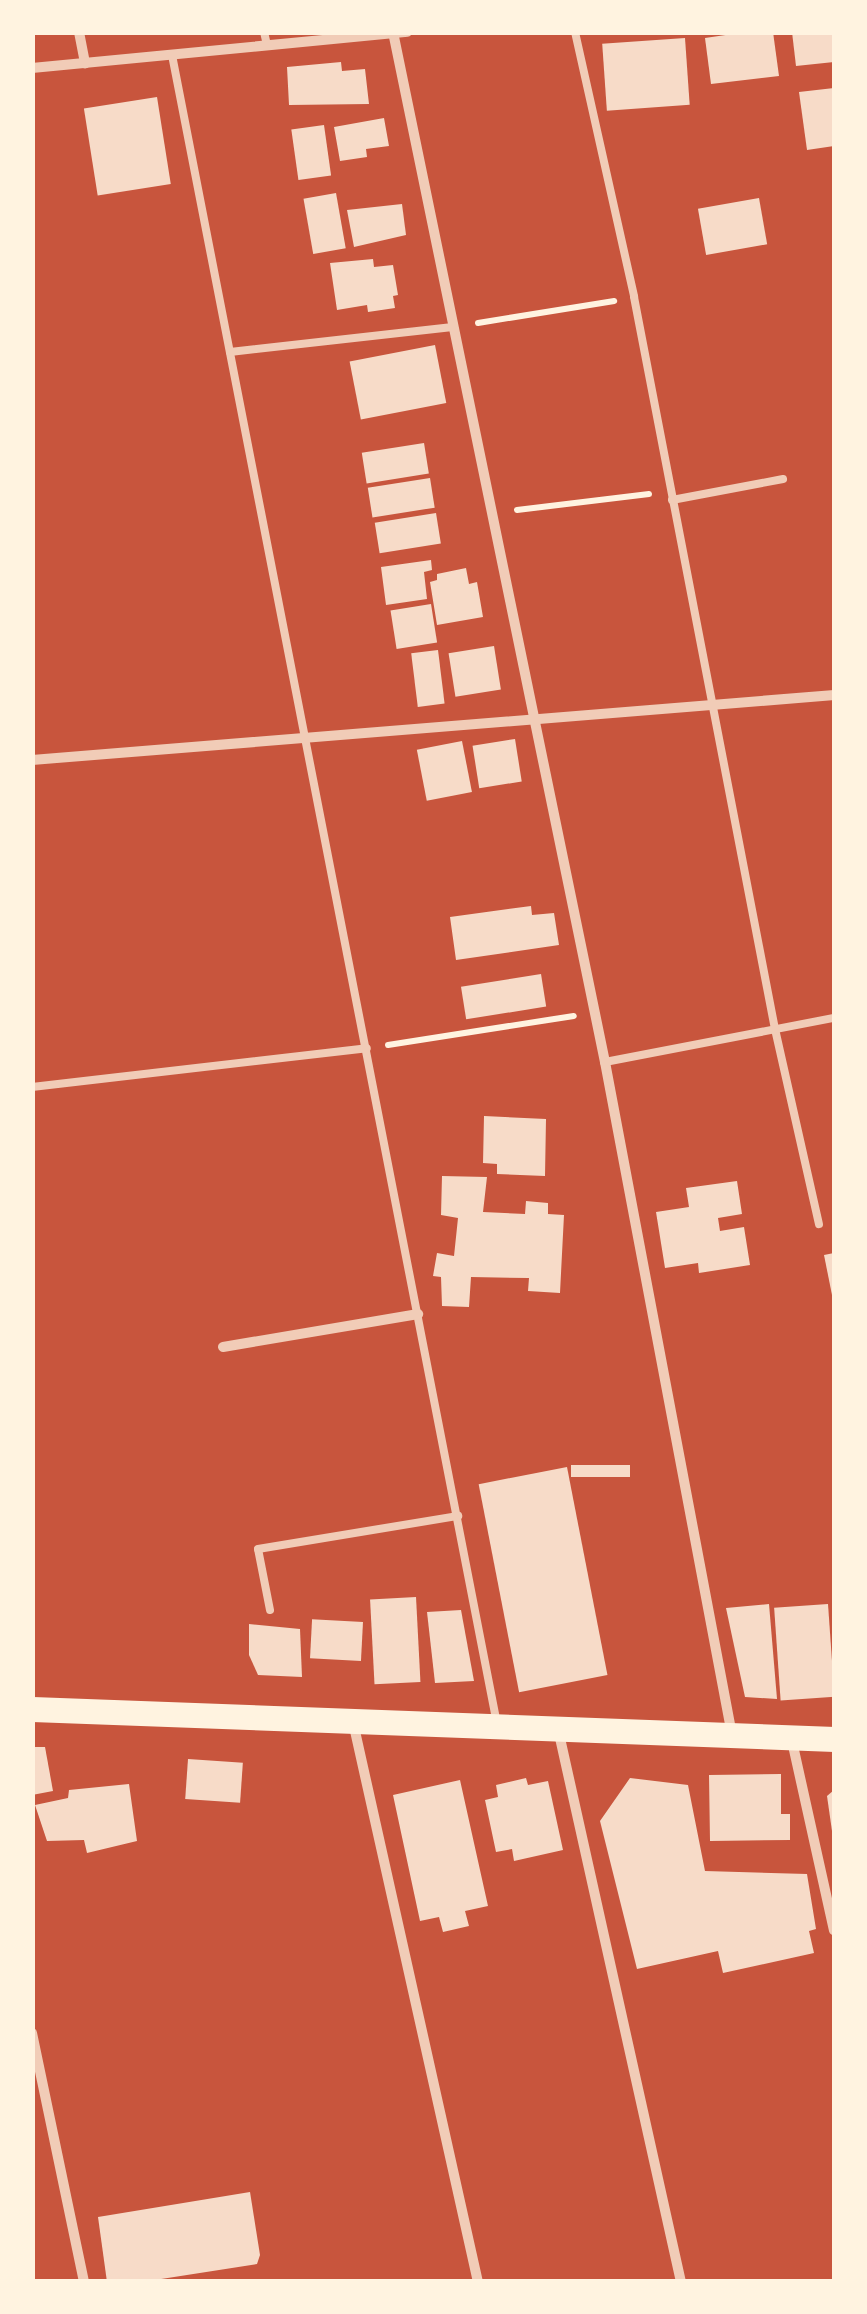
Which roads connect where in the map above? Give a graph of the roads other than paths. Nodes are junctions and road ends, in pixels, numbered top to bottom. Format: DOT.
graph roads {
  1 [pos="79,32"];
  2 [pos="264,32"];
  3 [pos="407,32"];
  4 [pos="574,32"];
  5 [pos="393,33"];
  6 [pos="266,46"];
  7 [pos="172,54"];
  8 [pos="85,63"];
  9 [pos="32,68"];
  10 [pos="453,327"];
  11 [pos="230,352"];
  12 [pos="783,480"];
  13 [pos="671,496"];
  14 [pos="834,694"];
  15 [pos="714,704"];
  16 [pos="532,718"];
  17 [pos="306,738"];
  18 [pos="32,760"];
  19 [pos="834,1018"];
  20 [pos="775,1029"];
  21 [pos="367,1048"];
  22 [pos="605,1062"];
  23 [pos="32,1086"];
  24 [pos="820,1224"];
  25 [pos="418,1314"];
  26 [pos="224,1348"];
  27 [pos="458,1516"];
  28 [pos="270,1610"];
  29 [pos="32,1709"];
  30 [pos="352,1720"];
  31 [pos="498,1725"];
  32 [pos="558,1728"];
  33 [pos="732,1736"];
  34 [pos="791,1738"];
  35 [pos="834,1740"];
  36 [pos="834,1930"];
  37 [pos="32,2034"];
  38 [pos="84,2282"];
  39 [pos="478,2282"];
  40 [pos="681,2282"];
  1 -- 8 [label="street"];
  2 -- 6 [label="lane"];
  3 -- 5 [label="street"];
  4 -- 13 [label="lane"];
  5 -- 6 [label="street"];
  5 -- 10 [label="street"];
  6 -- 7 [label="street"];
  7 -- 8 [label="street"];
  7 -- 11 [label="lane"];
  8 -- 9 [label="street"];
  10 -- 11 [label="lane"];
  10 -- 16 [label="street"];
  11 -- 17 [label="lane"];
  12 -- 13 [label="lane"];
  13 -- 15 [label="lane"];
  14 -- 15 [label="street"];
  15 -- 16 [label="street"];
  15 -- 20 [label="lane"];
  16 -- 17 [label="street"];
  16 -- 22 [label="street"];
  17 -- 18 [label="street"];
  17 -- 21 [label="lane"];
  19 -- 20 [label="lane"];
  20 -- 22 [label="lane"];
  20 -- 24 [label="lane"];
  21 -- 23 [label="lane"];
  21 -- 25 [label="lane"];
  22 -- 33 [label="street"];
  25 -- 26 [label="street"];
  25 -- 27 [label="lane"];
  27 -- 28 [label="lane"];
  27 -- 31 [label="lane"];
  29 -- 30 [label="main road"];
  30 -- 31 [label="main road"];
  30 -- 39 [label="street"];
  31 -- 32 [label="main road"];
  32 -- 33 [label="main road"];
  32 -- 40 [label="street"];
  33 -- 34 [label="main road"];
  34 -- 35 [label="main road"];
  34 -- 36 [label="street"];
  37 -- 38 [label="street"];
}
